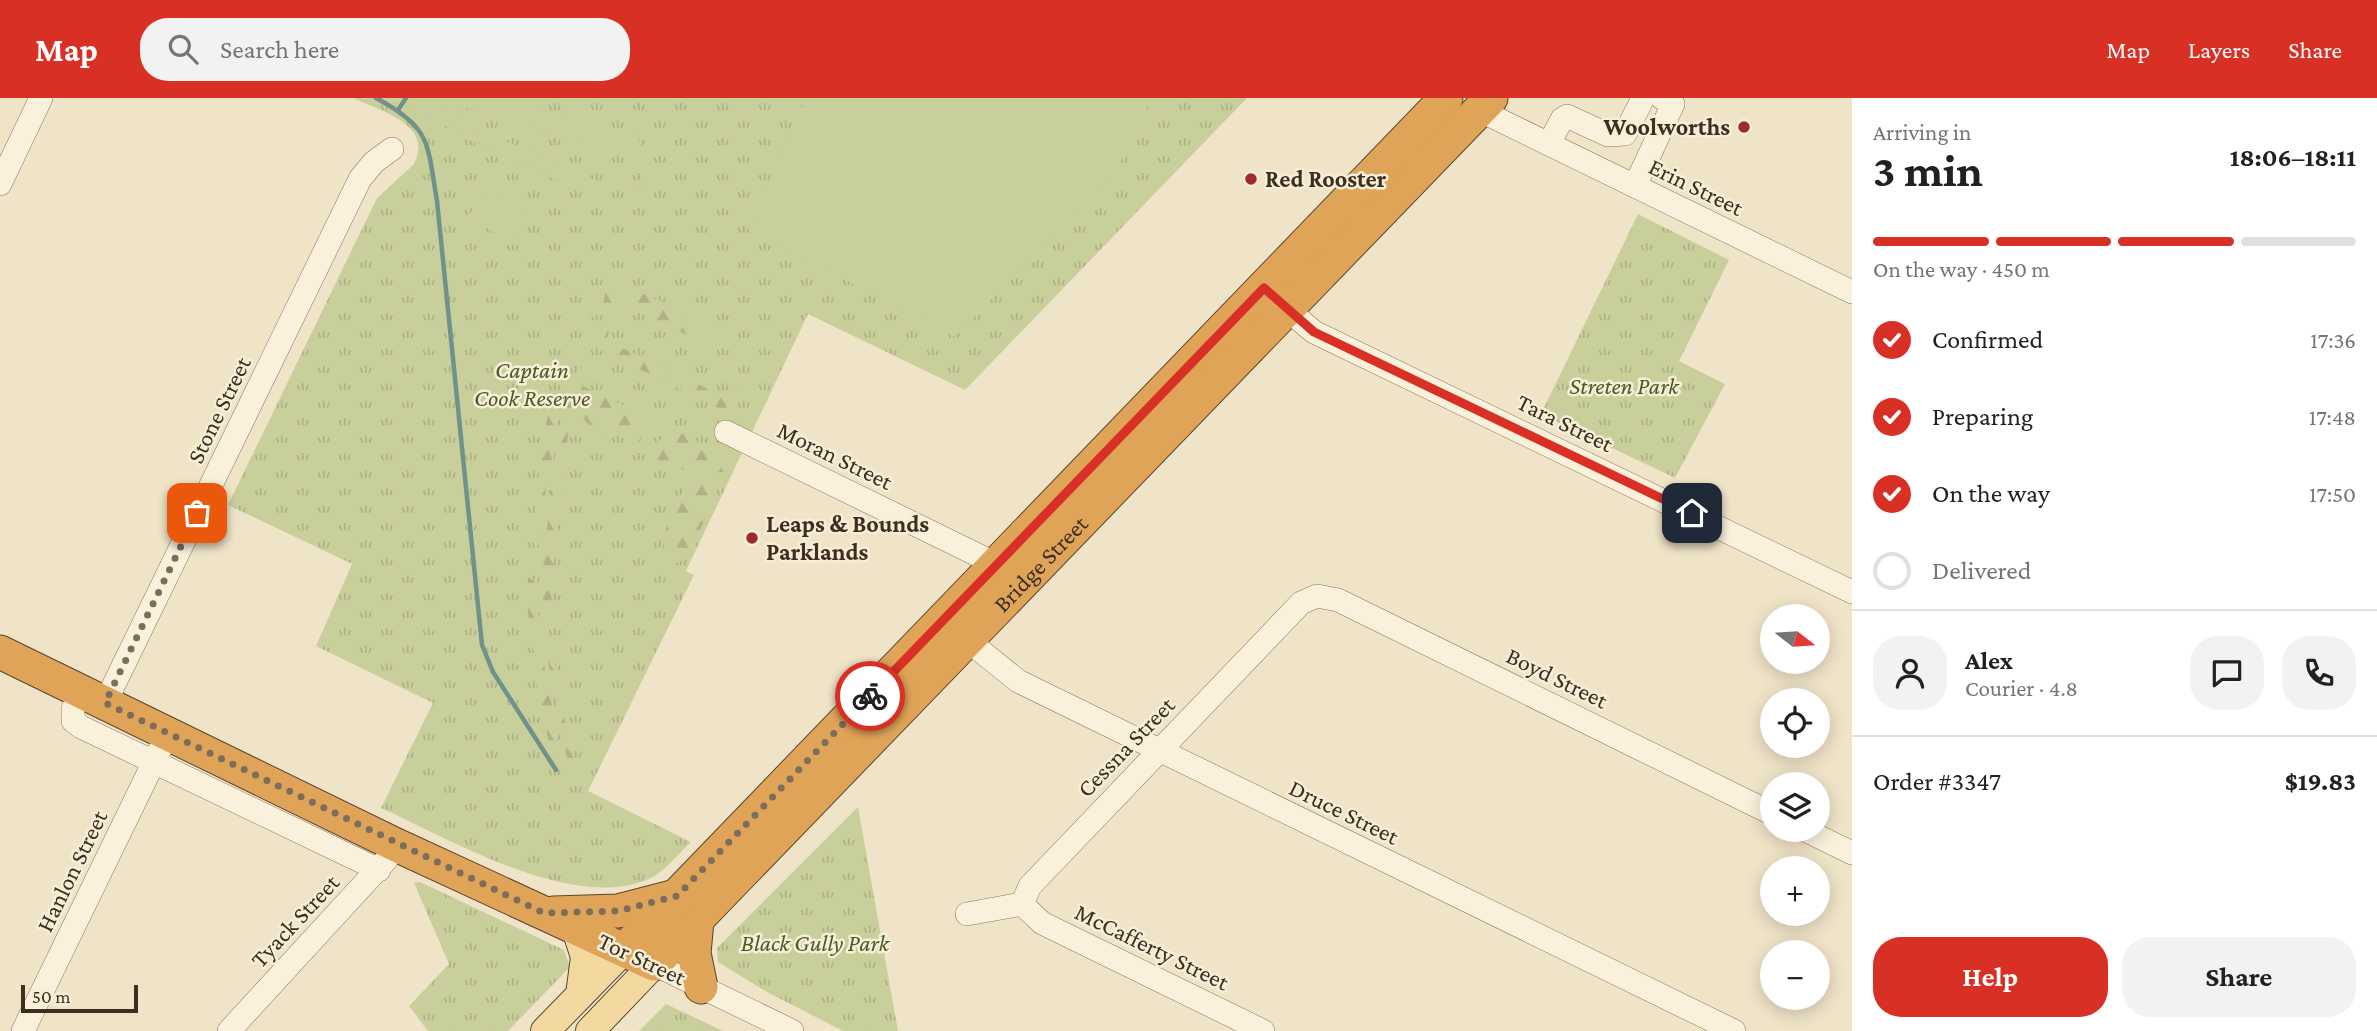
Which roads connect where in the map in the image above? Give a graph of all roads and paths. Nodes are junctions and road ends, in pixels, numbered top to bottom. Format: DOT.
graph roads {
  1 [pos="41,98"];
  2 [pos="1446,98"];
  3 [pos="1643,98"];
  4 [pos="1673,99"];
  5 [pos="1485,104"];
  6 [pos="1549,144"];
  7 [pos="392,149"];
  8 [pos="0,184"];
  9 [pos="1635,186"];
  10 [pos="1852,292"];
  11 [pos="1275,299"];
  12 [pos="726,432"];
  13 [pos="996,564"];
  14 [pos="1852,592"];
  15 [pos="1317,596"];
  16 [pos="955,631"];
  17 [pos="0,652"];
  18 [pos="93,697"];
  19 [pos="168,733"];
  20 [pos="1159,750"];
  21 [pos="153,764"];
  22 [pos="1760,808"];
  23 [pos="1830,842"];
  24 [pos="1852,853"];
  25 [pos="387,857"];
  26 [pos="1022,904"];
  27 [pos="687,908"];
  28 [pos="544,913"];
  29 [pos="967,914"];
  30 [pos="576,929"];
  31 [pos="624,950"];
  32 [pos="654,964"];
  33 [pos="701,987"];
  34 [pos="580,995"];
  35 [pos="23,1031"];
  36 [pos="229,1031"];
  37 [pos="545,1031"];
  38 [pos="590,1031"];
  39 [pos="792,1031"];
  40 [pos="1263,1031"];
  41 [pos="1734,1031"];
  1 -- 8 [label="street"];
  2 -- 11 [label="highway, Bridge Street"];
  3 -- 6 [label="street"];
  4 -- 9 [label="street"];
  5 -- 6 [label="street, Erin Street"];
  5 -- 11 [label="highway, Bridge Street"];
  6 -- 9 [label="street, Erin Street"];
  7 -- 18 [label="street, Stone Street"];
  9 -- 10 [label="street, Erin Street"];
  11 -- 13 [label="highway, Bridge Street"];
  11 -- 14 [label="street, Tara Street"];
  11 -- 16 [label="highway, Bridge Street"];
  12 -- 13 [label="street, Moran Street"];
  13 -- 16 [label="highway, Bridge Street"];
  15 -- 20 [label="street, Cessna Street"];
  15 -- 22 [label="street, Boyd Street"];
  16 -- 20 [label="street, Druce Street"];
  16 -- 27 [label="highway, Bridge Street"];
  17 -- 18 [label="highway, Tor Street"];
  18 -- 19 [label="highway, Tor Street"];
  18 -- 21 [label="street, Stone Street"];
  19 -- 21 [label="street, Hanlon Street"];
  19 -- 25 [label="highway, Tor Street"];
  20 -- 26 [label="street, Cessna Street"];
  20 -- 41 [label="street, Druce Street"];
  21 -- 25 [label="street, Stone Street"];
  21 -- 35 [label="street, Hanlon Street"];
  23 -- 24 [label="street"];
  25 -- 28 [label="highway, Tor Street"];
  25 -- 36 [label="street, Tyack Street"];
  26 -- 29 [label="street"];
  26 -- 40 [label="street, McCafferty Street"];
  27 -- 28 [label="highway"];
  27 -- 31 [label="highway, Bridge Street"];
  27 -- 32 [label="highway, Bridge Street"];
  27 -- 33 [label="highway"];
  28 -- 30 [label="highway, Tor Street"];
  30 -- 31 [label="highway, Tor Street"];
  30 -- 34 [label="main road"];
  31 -- 32 [label="highway, Tor Street"];
  31 -- 34 [label="main road, Bridge Street"];
  32 -- 33 [label="street, Tor Street"];
  32 -- 38 [label="main road, Bridge Street"];
  33 -- 39 [label="street, Tor Street"];
  34 -- 37 [label="main road, Bridge Street"];
}
